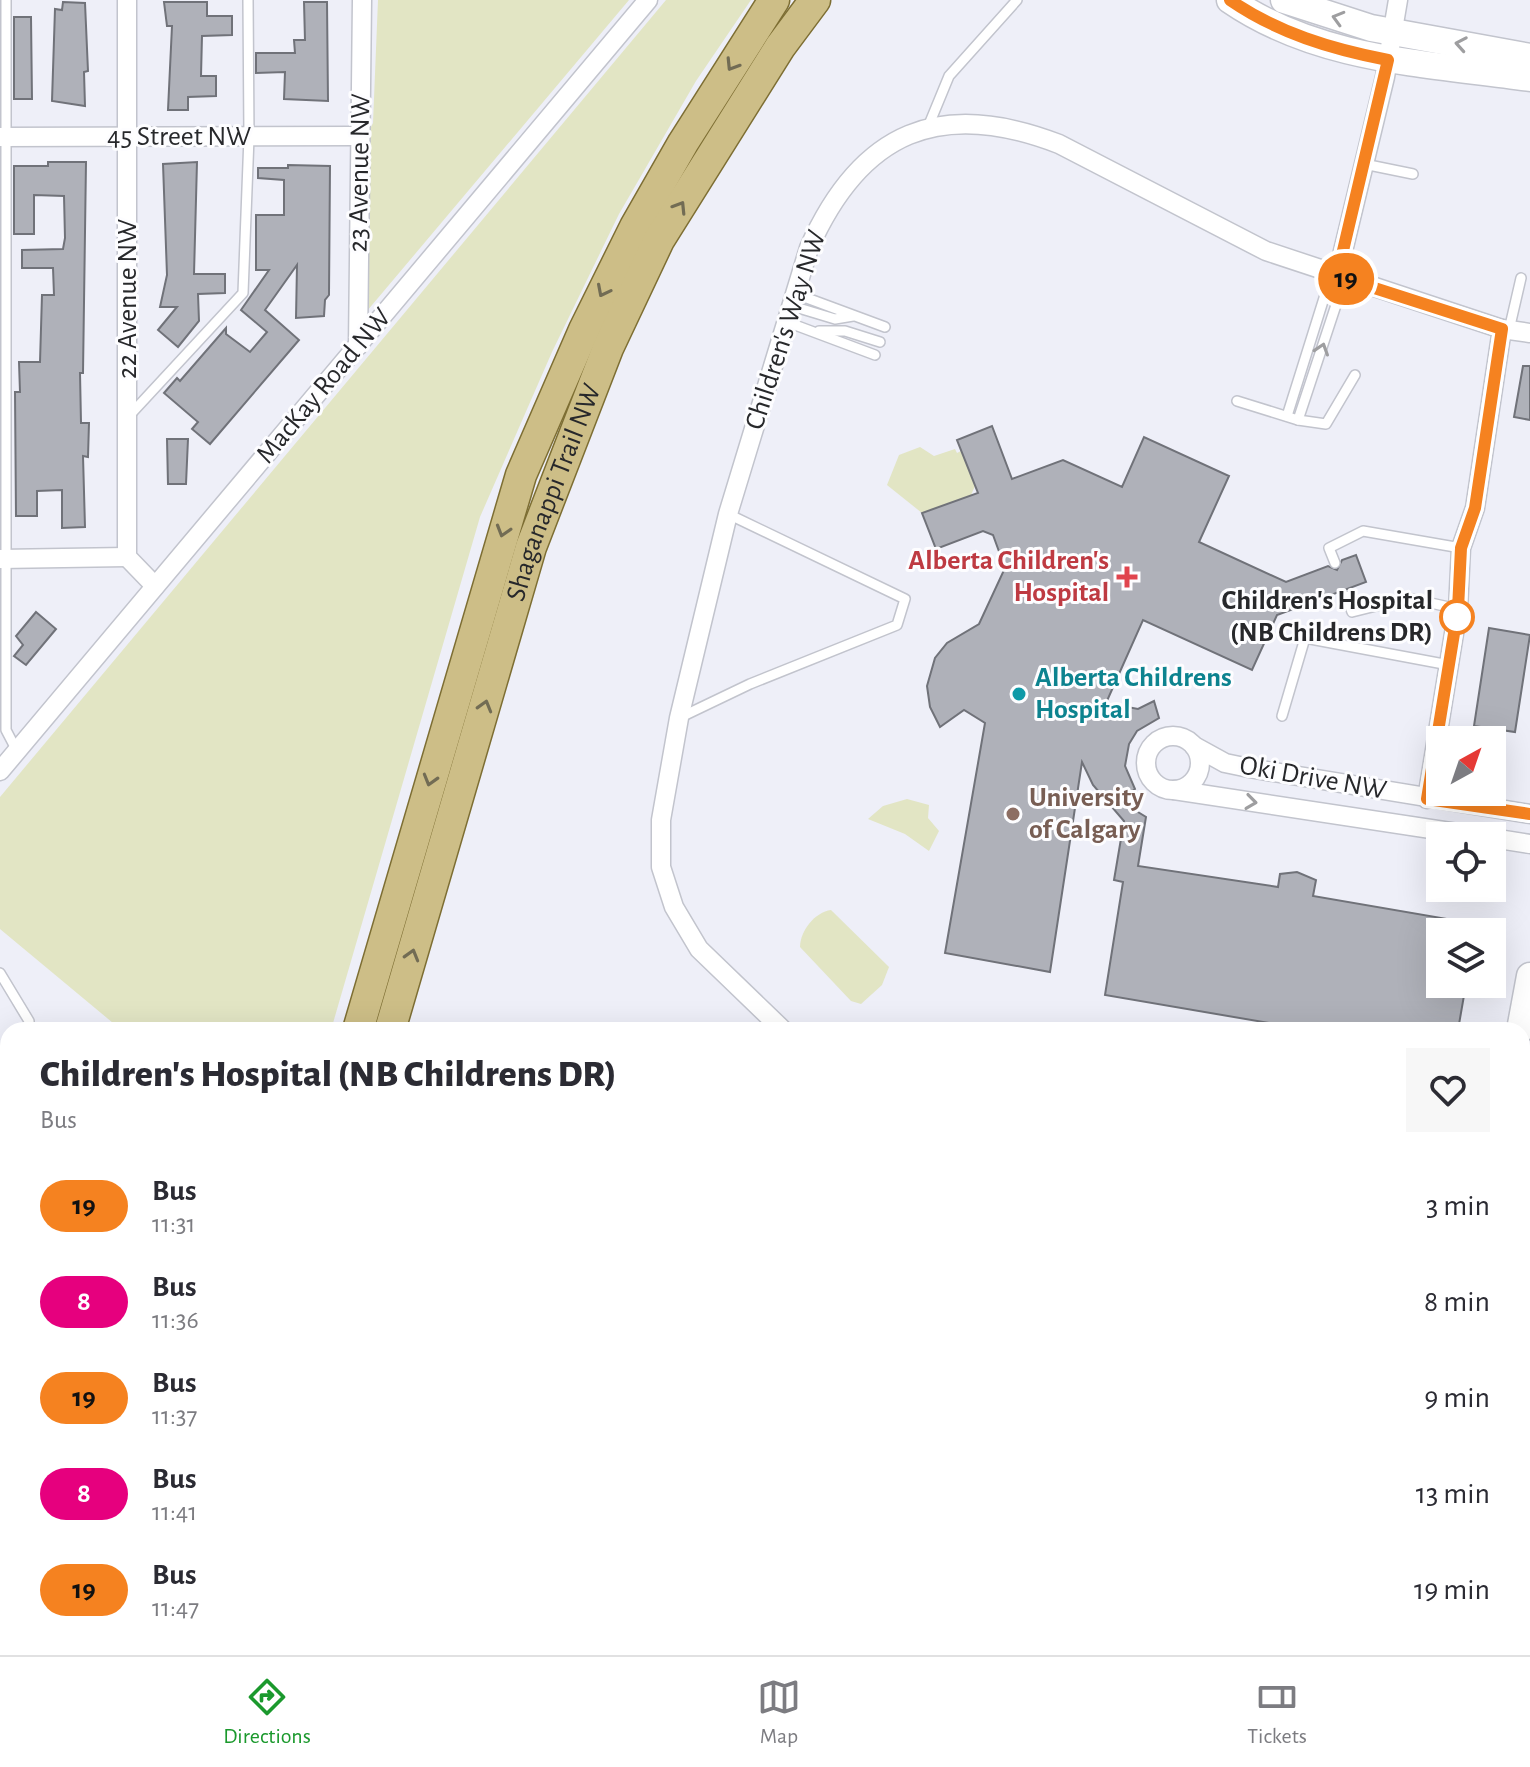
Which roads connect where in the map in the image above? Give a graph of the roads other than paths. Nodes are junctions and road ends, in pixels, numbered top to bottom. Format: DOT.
graph roads {
  1 [pos="6,0"];
  2 [pos="127,0"];
  3 [pos="248,0"];
  4 [pos="362,0"];
  5 [pos="648,0"];
  6 [pos="774,0"];
  7 [pos="815,0"];
  8 [pos="826,0"];
  9 [pos="1017,0"];
  10 [pos="1230,0"];
  11 [pos="1284,0"];
  12 [pos="1398,0"];
  13 [pos="1393,32"];
  14 [pos="780,47"];
  15 [pos="1530,57"];
  16 [pos="1388,60"];
  17 [pos="1530,78"];
  18 [pos="928,127"];
  19 [pos="358,136"];
  20 [pos="3,137"];
  21 [pos="249,137"];
  22 [pos="128,138"];
  23 [pos="1364,164"];
  24 [pos="1413,174"];
  25 [pos="1337,276"];
  26 [pos="1521,278"];
  27 [pos="792,307"];
  28 [pos="885,327"];
  29 [pos="1506,329"];
  30 [pos="811,331"];
  31 [pos="1530,333"];
  32 [pos="880,342"];
  33 [pos="358,346"];
  34 [pos="875,355"];
  35 [pos="1355,375"];
  36 [pos="1237,401"];
  37 [pos="129,416"];
  38 [pos="1287,416"];
  39 [pos="1298,420"];
  40 [pos="728,514"];
  41 [pos="1461,548"];
  42 [pos="127,557"];
  43 [pos="3,559"];
  44 [pos="1335,563"];
  45 [pos="155,586"];
  46 [pos="1346,596"];
  47 [pos="1458,609"];
  48 [pos="1449,665"];
  49 [pos="1282,716"];
  50 [pos="679,718"];
  51 [pos="1439,726"];
  52 [pos="1194,746"];
  53 [pos="17,751"];
  54 [pos="0,771"];
  55 [pos="1174,790"];
  56 [pos="1426,799"];
  57 [pos="1475,806"];
  58 [pos="1530,814"];
  59 [pos="1426,828"];
  60 [pos="1506,840"];
  61 [pos="1530,844"];
  62 [pos="0,973"];
  63 [pos="1530,976"];
  64 [pos="29,1022"];
  65 [pos="360,1022"];
  66 [pos="392,1022"];
  67 [pos="775,1022"];
  68 [pos="1521,1022"];
  1 -- 20 [label="lane"];
  2 -- 22 [label="street, 22 Avenue NW"];
  3 -- 21 [label="lane"];
  4 -- 19 [label="street, 23 Avenue NW"];
  5 -- 33 [label="street, MacKay Road NW"];
  6 -- 65 [label="main road, Shaganappi Trail NW, one-way"];
  7 -- 14 [label="main road, Shaganappi Trail NW"];
  8 -- 14 [label="street"];
  9 -- 18 [label="lane"];
  10 -- 16 [label="street"];
  13 -- 11 [label="street, one-way"];
  12 -- 13 [label="street"];
  15 -- 13 [label="street, one-way"];
  13 -- 16 [label="street"];
  66 -- 14 [label="main road, Shaganappi Trail NW, one-way"];
  16 -- 17 [label="street"];
  16 -- 23 [label="street"];
  18 -- 25 [label="street, Children's Way NW"];
  18 -- 27 [label="street, Children's Way NW"];
  19 -- 21 [label="street, 45 Street NW"];
  19 -- 33 [label="street, 23 Avenue NW"];
  20 -- 22 [label="street, 45 Street NW"];
  20 -- 43 [label="lane"];
  21 -- 22 [label="street, 45 Street NW"];
  21 -- 37 [label="lane"];
  22 -- 37 [label="street, 22 Avenue NW"];
  23 -- 24 [label="lane"];
  23 -- 25 [label="street"];
  25 -- 29 [label="street, Children's Way NW"];
  25 -- 38 [label="lane"];
  39 -- 25 [label="lane, one-way"];
  26 -- 29 [label="lane"];
  27 -- 28 [label="lane"];
  27 -- 30 [label="lane"];
  27 -- 40 [label="street, Children's Way NW"];
  29 -- 31 [label="street, Children's Way NW"];
  29 -- 41 [label="street"];
  30 -- 32 [label="lane"];
  30 -- 34 [label="lane"];
  33 -- 45 [label="street, MacKay Road NW"];
  35 -- 39 [label="lane"];
  36 -- 38 [label="lane"];
  37 -- 42 [label="street, 22 Avenue NW"];
  38 -- 39 [label="lane"];
  40 -- 50 [label="street, Children's Way NW"];
  40 -- 50 [label="lane"];
  41 -- 44 [label="lane"];
  41 -- 47 [label="street"];
  42 -- 43 [label="street"];
  42 -- 45 [label="street"];
  43 -- 53 [label="lane"];
  45 -- 53 [label="street, MacKay Road NW"];
  46 -- 47 [label="lane"];
  47 -- 48 [label="street"];
  48 -- 49 [label="lane"];
  48 -- 51 [label="street"];
  50 -- 67 [label="street, Children's Way NW"];
  52 -- 55 [label="street"];
  52 -- 55 [label="street"];
  52 -- 56 [label="street, Oki Drive NW"];
  53 -- 54 [label="street, MacKay Road NW"];
  55 -- 59 [label="street, Oki Drive NW, one-way"];
  57 -- 58 [label="street, Oki Drive NW"];
  60 -- 61 [label="street"];
  62 -- 64 [label="lane"];
  63 -- 68 [label="street"];
}
